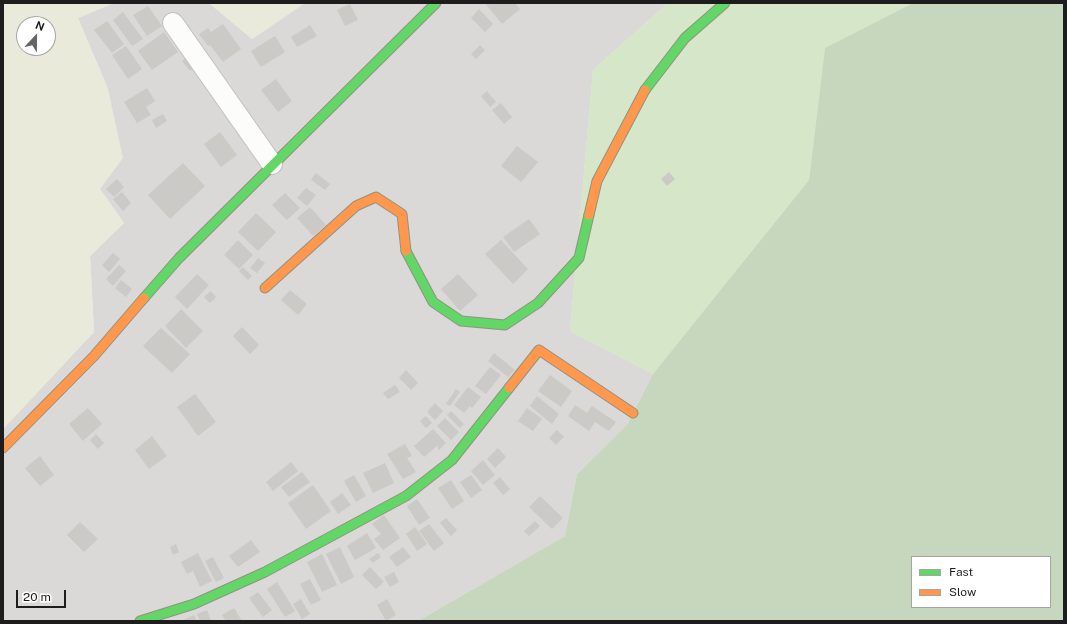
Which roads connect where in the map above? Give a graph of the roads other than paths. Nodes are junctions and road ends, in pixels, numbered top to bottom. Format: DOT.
graph roads {
  1 [pos="436,3"];
  2 [pos="726,3"];
  3 [pos="173,23"];
  4 [pos="272,164"];
  5 [pos="265,288"];
  6 [pos="633,413"];
  7 [pos="3,448"];
  8 [pos="140,621"];
  1 -- 4 [label="street"];
  2 -- 5 [label="street"];
  3 -- 4 [label="street"];
  4 -- 7 [label="street"];
  6 -- 8 [label="street"];
}
